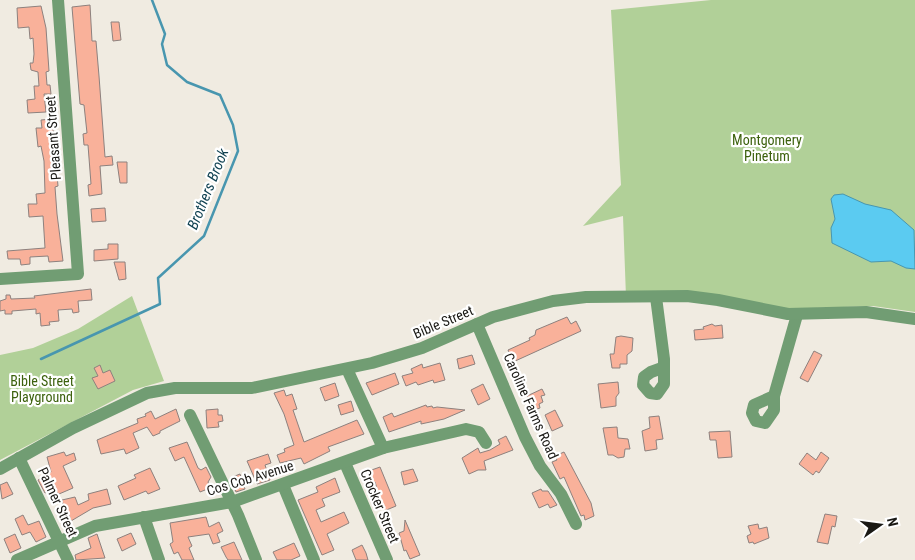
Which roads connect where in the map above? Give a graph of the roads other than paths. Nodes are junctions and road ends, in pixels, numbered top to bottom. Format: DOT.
graph roads {
  1 [pos="58,0"];
  2 [pos="0,279"];
  3 [pos="656,297"];
  4 [pos="797,315"];
  5 [pos="915,319"];
  6 [pos="477,324"];
  7 [pos="662,368"];
  8 [pos="347,369"];
  9 [pos="774,396"];
  10 [pos="190,415"];
  11 [pos="486,443"];
  12 [pos="383,448"];
  13 [pos="19,458"];
  14 [pos="345,463"];
  15 [pos="0,468"];
  16 [pos="283,485"];
  17 [pos="232,502"];
  18 [pos="144,518"];
  19 [pos="576,524"];
  20 [pos="59,541"];
  21 [pos="17,560"];
  22 [pos="68,560"];
  23 [pos="159,560"];
  24 [pos="256,560"];
  25 [pos="314,560"];
  26 [pos="387,560"];
  1 -- 2 [label="street, Pleasant Street"];
  3 -- 4 [label="street, Bible Street"];
  3 -- 6 [label="street, Bible Street"];
  3 -- 7 [label="street"];
  4 -- 5 [label="street, Bible Street"];
  4 -- 9 [label="street"];
  6 -- 8 [label="street, Bible Street"];
  6 -- 19 [label="street, Caroline Farms Road"];
  8 -- 12 [label="street"];
  8 -- 13 [label="street, Bible Street"];
  10 -- 17 [label="street"];
  11 -- 12 [label="street, Cos Cob Avenue"];
  12 -- 14 [label="street, Cos Cob Avenue"];
  13 -- 15 [label="street, Bible Street"];
  13 -- 20 [label="street, Palmer Street"];
  14 -- 16 [label="street, Cos Cob Avenue"];
  14 -- 26 [label="street, Crocker Street"];
  16 -- 17 [label="street, Cos Cob Avenue"];
  16 -- 25 [label="street"];
  17 -- 18 [label="street, Cos Cob Avenue"];
  17 -- 24 [label="street"];
  18 -- 20 [label="street, Cos Cob Avenue"];
  18 -- 23 [label="street"];
  20 -- 21 [label="street, Cos Cob Avenue"];
  20 -- 22 [label="street, Palmer Street"];
}
